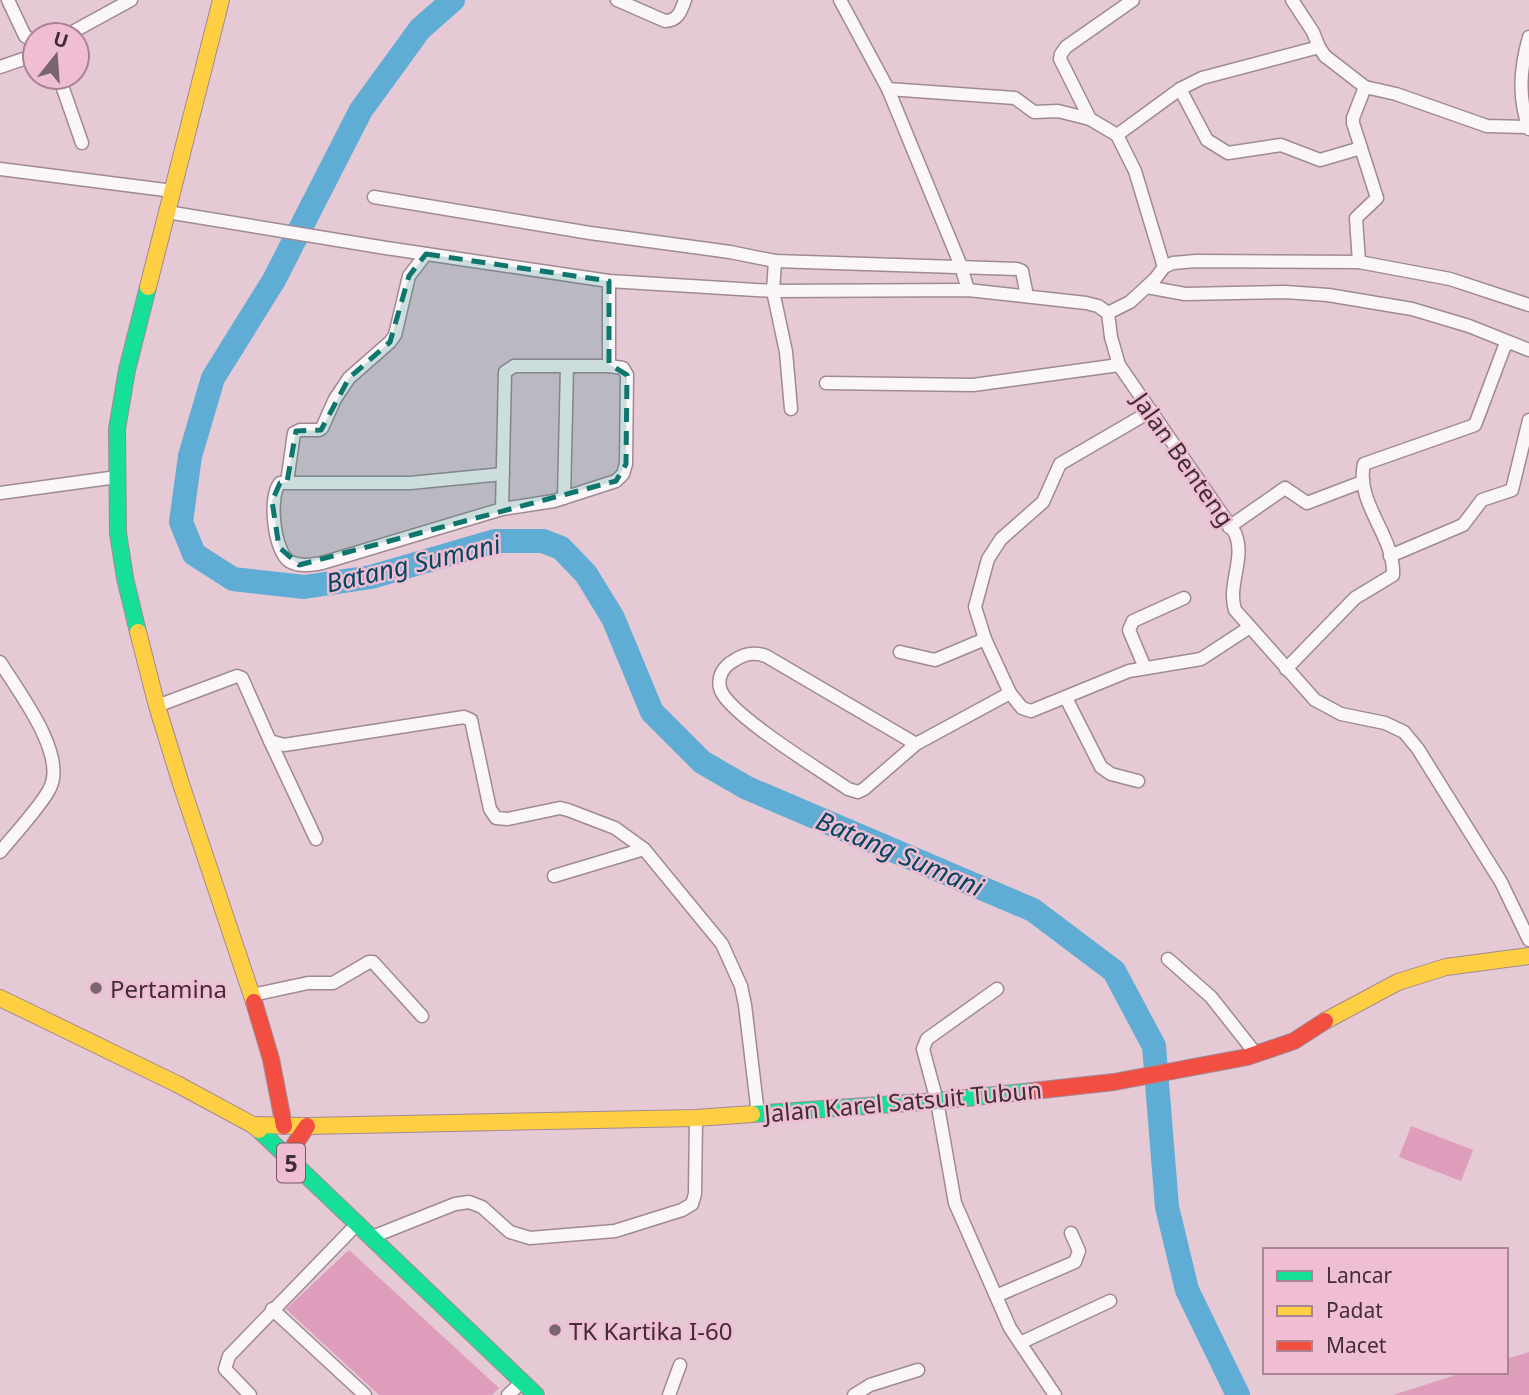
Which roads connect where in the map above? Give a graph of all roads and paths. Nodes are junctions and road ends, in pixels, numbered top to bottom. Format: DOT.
graph roads {
  1 [pos="8,0"];
  2 [pos="131,0"];
  3 [pos="221,0"];
  4 [pos="617,0"];
  5 [pos="685,0"];
  6 [pos="840,0"];
  7 [pos="1133,0"];
  8 [pos="1292,0"];
  9 [pos="91,22"];
  10 [pos="21,28"];
  11 [pos="1529,37"];
  12 [pos="1319,47"];
  13 [pos="21,59"];
  14 [pos="0,66"];
  15 [pos="1365,87"];
  16 [pos="888,89"];
  17 [pos="1180,89"];
  18 [pos="65,91"];
  19 [pos="1090,119"];
  20 [pos="1529,128"];
  21 [pos="1117,135"];
  22 [pos="82,143"];
  23 [pos="1362,148"];
  24 [pos="0,169"];
  25 [pos="173,191"];
  26 [pos="373,197"];
  27 [pos="167,212"];
  28 [pos="426,254"];
  29 [pos="775,261"];
  30 [pos="1359,262"];
  31 [pos="961,266"];
  32 [pos="1164,267"];
  33 [pos="609,281"];
  34 [pos="1147,287"];
  35 [pos="968,289"];
  36 [pos="773,291"];
  37 [pos="1027,296"];
  38 [pos="1529,305"];
  39 [pos="1108,313"];
  40 [pos="1508,343"];
  41 [pos="1529,350"];
  42 [pos="1119,365"];
  43 [pos="567,366"];
  44 [pos="609,366"];
  45 [pos="826,383"];
  46 [pos="791,409"];
  47 [pos="1151,411"];
  48 [pos="1529,419"];
  49 [pos="503,474"];
  50 [pos="117,477"];
  51 [pos="287,482"];
  52 [pos="1362,482"];
  53 [pos="0,493"];
  54 [pos="564,498"];
  55 [pos="502,509"];
  56 [pos="1229,527"];
  57 [pos="1390,556"];
  58 [pos="1184,598"];
  59 [pos="1250,627"];
  60 [pos="985,639"];
  61 [pos="900,652"];
  62 [pos="0,662"];
  63 [pos="1145,668"];
  64 [pos="1286,669"];
  65 [pos="1010,693"];
  66 [pos="1066,698"];
  67 [pos="157,706"];
  68 [pos="270,741"];
  69 [pos="916,744"];
  70 [pos="1138,781"];
  71 [pos="316,839"];
  72 [pos="644,849"];
  73 [pos="0,852"];
  74 [pos="554,876"];
  75 [pos="1529,940"];
  76 [pos="1529,956"];
  77 [pos="1168,959"];
  78 [pos="997,989"];
  79 [pos="252,995"];
  80 [pos="0,998"];
  81 [pos="422,1016"];
  82 [pos="1256,1054"];
  83 [pos="937,1101"];
  84 [pos="758,1114"];
  85 [pos="696,1118"];
  86 [pos="253,1125"];
  87 [pos="284,1126"];
  88 [pos="307,1126"];
  89 [pos="292,1163"];
  90 [pos="358,1223"];
  91 [pos="1071,1233"];
  92 [pos="372,1237"];
  93 [pos="996,1296"];
  94 [pos="1110,1301"];
  95 [pos="272,1309"];
  96 [pos="1020,1343"];
  97 [pos="681,1365"];
  98 [pos="919,1370"];
  99 [pos="522,1382"];
  100 [pos="250,1395"];
  101 [pos="365,1395"];
  102 [pos="508,1395"];
  103 [pos="536,1395"];
  104 [pos="669,1395"];
  105 [pos="854,1395"];
  106 [pos="1055,1395"];
  1 -- 10 [label="street"];
  2 -- 9 [label="street"];
  3 -- 25 [label="main road"];
  4 -- 5 [label="street"];
  6 -- 16 [label="street"];
  7 -- 19 [label="street"];
  8 -- 12 [label="street"];
  11 -- 20 [label="street"];
  12 -- 15 [label="street"];
  12 -- 17 [label="street"];
  13 -- 14 [label="street"];
  15 -- 20 [label="street"];
  15 -- 23 [label="street"];
  16 -- 19 [label="street"];
  16 -- 31 [label="street"];
  17 -- 21 [label="street"];
  17 -- 23 [label="street"];
  18 -- 22 [label="street"];
  19 -- 21 [label="street"];
  21 -- 32 [label="street"];
  23 -- 30 [label="street"];
  24 -- 25 [label="street"];
  25 -- 27 [label="main road"];
  26 -- 29 [label="street"];
  27 -- 28 [label="street"];
  27 -- 50 [label="main road"];
  28 -- 33 [label="street"];
  28 -- 51 [label="street"];
  29 -- 31 [label="street"];
  29 -- 36 [label="street"];
  30 -- 32 [label="street"];
  30 -- 38 [label="street"];
  31 -- 35 [label="street"];
  31 -- 37 [label="street"];
  32 -- 34 [label="street"];
  33 -- 36 [label="street"];
  33 -- 44 [label="street"];
  34 -- 39 [label="street"];
  34 -- 40 [label="street"];
  35 -- 36 [label="street"];
  35 -- 37 [label="street"];
  36 -- 46 [label="street"];
  37 -- 39 [label="street"];
  39 -- 42 [label="street, Jalan Benteng"];
  40 -- 41 [label="street"];
  40 -- 52 [label="street"];
  42 -- 45 [label="street"];
  42 -- 47 [label="street, Jalan Benteng"];
  43 -- 44 [label="street"];
  43 -- 49 [label="street"];
  43 -- 54 [label="street"];
  44 -- 54 [label="street"];
  47 -- 56 [label="street, Jalan Benteng"];
  47 -- 60 [label="street"];
  48 -- 57 [label="street"];
  49 -- 51 [label="street"];
  49 -- 55 [label="street"];
  50 -- 53 [label="street"];
  50 -- 67 [label="main road"];
  51 -- 55 [label="street"];
  52 -- 56 [label="street"];
  52 -- 57 [label="street"];
  54 -- 55 [label="street"];
  56 -- 59 [label="street, Jalan Benteng"];
  57 -- 64 [label="street"];
  58 -- 63 [label="street"];
  59 -- 63 [label="street"];
  59 -- 64 [label="street, Jalan Benteng"];
  60 -- 61 [label="street"];
  60 -- 65 [label="street"];
  62 -- 73 [label="street"];
  63 -- 66 [label="street"];
  64 -- 75 [label="street, Jalan Benteng"];
  65 -- 66 [label="street"];
  65 -- 69 [label="street"];
  66 -- 70 [label="street"];
  67 -- 68 [label="street"];
  67 -- 79 [label="main road"];
  68 -- 71 [label="street"];
  68 -- 72 [label="street"];
  69 -- 69 [label="street"];
  72 -- 74 [label="street"];
  72 -- 84 [label="street"];
  76 -- 82 [label="main road, Jalan Karel Satsuit Tubun"];
  77 -- 82 [label="street"];
  78 -- 83 [label="street"];
  79 -- 81 [label="street"];
  79 -- 87 [label="main road"];
  80 -- 86 [label="main road, 5"];
  82 -- 83 [label="main road, Jalan Karel Satsuit Tubun"];
  83 -- 84 [label="main road, Jalan Karel Satsuit Tubun"];
  83 -- 93 [label="street"];
  84 -- 85 [label="main road, Jalan Karel Satsuit Tubun"];
  85 -- 88 [label="main road, Jalan Karel Satsuit Tubun"];
  85 -- 92 [label="street"];
  86 -- 87 [label="main road, Jalan Karel Satsuit Tubun"];
  86 -- 89 [label="main road, 5"];
  87 -- 88 [label="main road, Jalan Karel Satsuit Tubun"];
  88 -- 89 [label="main road"];
  89 -- 90 [label="main road, 5"];
  90 -- 92 [label="main road, 5"];
  90 -- 95 [label="street"];
  91 -- 93 [label="street"];
  92 -- 99 [label="main road, 5"];
  93 -- 96 [label="street"];
  94 -- 96 [label="street"];
  95 -- 100 [label="street"];
  95 -- 101 [label="street"];
  96 -- 106 [label="street"];
  97 -- 104 [label="street"];
  98 -- 105 [label="street"];
  99 -- 102 [label="street"];
  99 -- 103 [label="main road, 5"];
}
